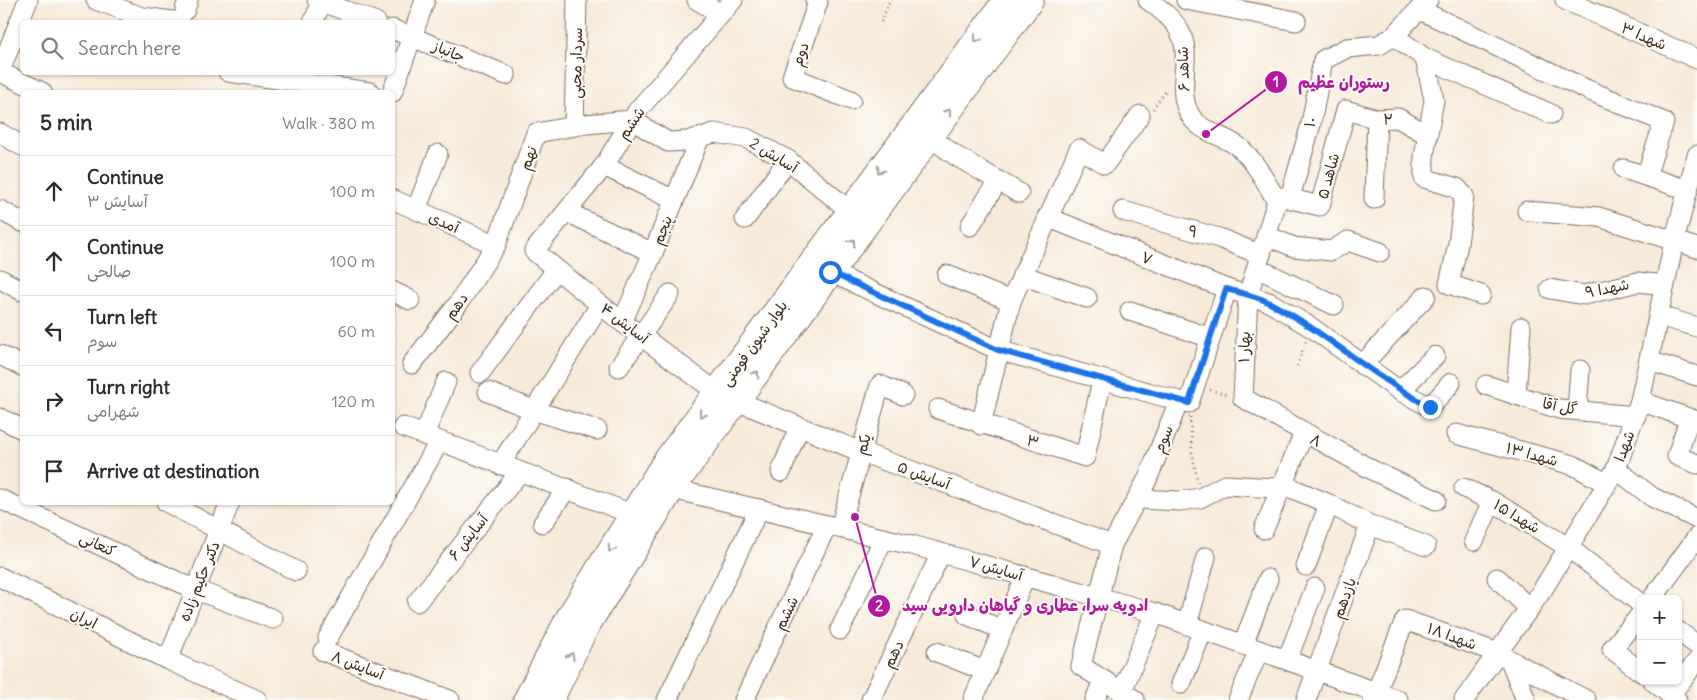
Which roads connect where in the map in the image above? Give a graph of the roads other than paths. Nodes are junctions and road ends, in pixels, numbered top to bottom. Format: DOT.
graph roads {
  1 [pos="28,0"];
  2 [pos="96,0"];
  3 [pos="425,0"];
  4 [pos="577,0"];
  5 [pos="697,0"];
  6 [pos="733,0"];
  7 [pos="815,0"];
  8 [pos="1006,0"];
  9 [pos="1030,0"];
  10 [pos="1148,0"];
  11 [pos="1186,0"];
  12 [pos="1565,0"];
  13 [pos="319,1"];
  14 [pos="1424,5"];
  15 [pos="184,11"];
  16 [pos="721,14"];
  17 [pos="23,20"];
  18 [pos="314,20"];
  19 [pos="371,20"];
  20 [pos="1296,21"];
  21 [pos="20,23"];
  22 [pos="395,30"];
  23 [pos="6,35"];
  24 [pos="1394,36"];
  25 [pos="414,37"];
  26 [pos="1425,58"];
  27 [pos="1697,59"];
  28 [pos="0,71"];
  29 [pos="249,75"];
  30 [pos="506,75"];
  31 [pos="38,90"];
  32 [pos="356,90"];
  33 [pos="393,90"];
  34 [pos="851,100"];
  35 [pos="1346,110"];
  36 [pos="1551,114"];
  37 [pos="1140,115"];
  38 [pos="1377,118"];
  39 [pos="632,120"];
  40 [pos="574,126"];
  41 [pos="0,133"];
  42 [pos="1428,135"];
  43 [pos="700,137"];
  44 [pos="930,137"];
  45 [pos="20,145"];
  46 [pos="438,154"];
  47 [pos="1697,155"];
  48 [pos="788,160"];
  49 [pos="604,166"];
  50 [pos="1624,169"];
  51 [pos="1646,176"];
  52 [pos="998,181"];
  53 [pos="1688,190"];
  54 [pos="1019,193"];
  55 [pos="1374,198"];
  56 [pos="1280,199"];
  57 [pos="395,200"];
  58 [pos="674,200"];
  59 [pos="0,210"];
  60 [pos="416,210"];
  61 [pos="850,211"];
  62 [pos="1123,211"];
  63 [pos="1528,211"];
  64 [pos="567,212"];
  65 [pos="1047,218"];
  66 [pos="746,219"];
  67 [pos="20,221"];
  68 [pos="970,226"];
  69 [pos="1267,236"];
  70 [pos="1674,242"];
  71 [pos="496,246"];
  72 [pos="1697,248"];
  73 [pos="534,251"];
  74 [pos="1380,252"];
  75 [pos="653,253"];
  76 [pos="1259,261"];
  77 [pos="556,270"];
  78 [pos="830,272"];
  79 [pos="947,275"];
  80 [pos="1022,275"];
  81 [pos="0,279"];
  82 [pos="1665,285"];
  83 [pos="1226,289"];
  84 [pos="1550,289"];
  85 [pos="20,290"];
  86 [pos="395,292"];
  87 [pos="670,294"];
  88 [pos="1248,295"];
  89 [pos="1481,295"];
  90 [pos="1426,296"];
  91 [pos="1087,298"];
  92 [pos="410,300"];
  93 [pos="1011,301"];
  94 [pos="600,304"];
  95 [pos="1334,305"];
  96 [pos="1130,311"];
  97 [pos="1659,316"];
  98 [pos="622,322"];
  99 [pos="1521,327"];
  100 [pos="1697,327"];
  101 [pos="641,336"];
  102 [pos="1211,338"];
  103 [pos="998,350"];
  104 [pos="0,355"];
  105 [pos="1435,356"];
  106 [pos="1649,361"];
  107 [pos="412,364"];
  108 [pos="20,365"];
  109 [pos="1362,365"];
  110 [pos="619,367"];
  111 [pos="1580,370"];
  112 [pos="480,373"];
  113 [pos="1697,376"];
  114 [pos="1102,380"];
  115 [pos="446,382"];
  116 [pos="1451,383"];
  117 [pos="1486,385"];
  118 [pos="1400,391"];
  119 [pos="488,392"];
  120 [pos="903,395"];
  121 [pos="1516,395"];
  122 [pos="1187,396"];
  123 [pos="727,397"];
  124 [pos="1243,398"];
  125 [pos="938,409"];
  126 [pos="1638,409"];
  127 [pos="536,410"];
  128 [pos="1577,410"];
  129 [pos="0,418"];
  130 [pos="1693,420"];
  131 [pos="981,425"];
  132 [pos="403,427"];
  133 [pos="799,427"];
  134 [pos="20,428"];
  135 [pos="597,430"];
  136 [pos="1304,433"];
  137 [pos="1456,434"];
  138 [pos="432,438"];
  139 [pos="861,452"];
  140 [pos="1697,464"];
  141 [pos="500,465"];
  142 [pos="520,472"];
  143 [pos="781,472"];
  144 [pos="1611,476"];
  145 [pos="1284,485"];
  146 [pos="567,488"];
  147 [pos="1464,488"];
  148 [pos="672,489"];
  149 [pos="0,499"];
  150 [pos="1137,499"];
  151 [pos="1436,500"];
  152 [pos="1492,501"];
  153 [pos="1328,504"];
  154 [pos="172,505"];
  155 [pos="229,505"];
  156 [pos="759,509"];
  157 [pos="632,514"];
  158 [pos="1697,519"];
  159 [pos="543,523"];
  160 [pos="1370,526"];
  161 [pos="834,527"];
  162 [pos="1264,529"];
  163 [pos="219,530"];
  164 [pos="1697,537"];
  165 [pos="884,538"];
  166 [pos="1474,541"];
  167 [pos="1112,545"];
  168 [pos="1426,546"];
  169 [pos="1568,547"];
  170 [pos="941,553"];
  171 [pos="1206,557"];
  172 [pos="1306,566"];
  173 [pos="296,571"];
  174 [pos="0,577"];
  175 [pos="1025,577"];
  176 [pos="1498,578"];
  177 [pos="1268,579"];
  178 [pos="1315,588"];
  179 [pos="599,589"];
  180 [pos="196,590"];
  181 [pos="1655,595"];
  182 [pos="1099,597"];
  183 [pos="1637,601"];
  184 [pos="417,602"];
  185 [pos="1530,609"];
  186 [pos="1155,613"];
  187 [pos="967,615"];
  188 [pos="272,619"];
  189 [pos="1637,619"];
  190 [pos="1195,628"];
  191 [pos="840,630"];
  192 [pos="1002,630"];
  193 [pos="1682,634"];
  194 [pos="1697,645"];
  195 [pos="1251,648"];
  196 [pos="937,652"];
  197 [pos="1504,656"];
  198 [pos="168,660"];
  199 [pos="1287,660"];
  200 [pos="1697,662"];
  201 [pos="1637,669"];
  202 [pos="985,671"];
  203 [pos="1317,671"];
  204 [pos="1103,680"];
  205 [pos="1180,684"];
  206 [pos="1658,685"];
  207 [pos="1128,696"];
  208 [pos="1375,696"];
  209 [pos="1674,698"];
  210 [pos="977,699"];
  211 [pos="257,700"];
  212 [pos="450,700"];
  213 [pos="526,700"];
  214 [pos="551,700"];
  215 [pos="666,700"];
  216 [pos="744,700"];
  217 [pos="871,700"];
  218 [pos="1096,700"];
  219 [pos="1238,700"];
  220 [pos="1306,700"];
  221 [pos="1398,700"];
  222 [pos="1464,700"];
  223 [pos="1526,700"];
  224 [pos="1586,700"];
  1 -- 17 [label="street"];
  2 -- 15 [label="street"];
  3 -- 25 [label="street"];
  4 -- 40 [label="street, سردار محبی"];
  5 -- 16 [label="street"];
  6 -- 16 [label="street, ششم"];
  7 -- 34 [label="street, دوم"];
  8 -- 61 [label="main road, بلوار شیون فومنی, one-way"];
  44 -- 9 [label="main road, بلوار شیون فومنی, one-way"];
  10 -- 56 [label="street, شاهد ۶"];
  11 -- 20 [label="street"];
  12 -- 27 [label="street, شهدا ۳"];
  13 -- 18 [label="street"];
  13 -- 19 [label="street"];
  14 -- 24 [label="street, ۱۰"];
  14 -- 51 [label="street"];
  16 -- 39 [label="street, ششم"];
  21 -- 23 [label="street"];
  22 -- 25 [label="street, جانباز"];
  23 -- 28 [label="street"];
  24 -- 26 [label="street"];
  24 -- 56 [label="street, ۱۰"];
  25 -- 30 [label="street, جانباز"];
  25 -- 33 [label="street"];
  26 -- 36 [label="street"];
  26 -- 42 [label="street"];
  28 -- 31 [label="street"];
  29 -- 32 [label="street"];
  35 -- 38 [label="street, ۲"];
  35 -- 56 [label="street, شاهد ۵"];
  37 -- 65 [label="street"];
  38 -- 42 [label="street, ۲"];
  38 -- 55 [label="street"];
  39 -- 40 [label="street, نهم"];
  39 -- 43 [label="street, آسایش 2"];
  39 -- 49 [label="street, ششم"];
  40 -- 71 [label="street, نهم"];
  41 -- 45 [label="street"];
  42 -- 89 [label="street"];
  43 -- 48 [label="street, آسایش 2"];
  43 -- 58 [label="street, پنجم"];
  44 -- 52 [label="street"];
  78 -- 44 [label="main road, بلوار شیون فومنی, one-way"];
  46 -- 60 [label="street"];
  47 -- 53 [label="street, شهدا"];
  48 -- 61 [label="street, آسایش 2"];
  48 -- 66 [label="street"];
  49 -- 58 [label="street"];
  49 -- 64 [label="street, ششم"];
  50 -- 51 [label="street"];
  51 -- 53 [label="street"];
  52 -- 54 [label="street"];
  52 -- 68 [label="street"];
  53 -- 70 [label="street, شهدا"];
  56 -- 69 [label="street, ۱۰"];
  57 -- 60 [label="street, آمدی"];
  58 -- 75 [label="street, پنجم"];
  59 -- 67 [label="street"];
  60 -- 71 [label="street, آمدی"];
  61 -- 123 [label="main road, بلوار شیون فومنی"];
  62 -- 76 [label="street, ۹"];
  63 -- 70 [label="street"];
  64 -- 73 [label="street, ششم"];
  64 -- 75 [label="street"];
  65 -- 80 [label="street"];
  65 -- 83 [label="street, ۷"];
  69 -- 74 [label="street"];
  69 -- 76 [label="street, ۱۰"];
  70 -- 72 [label="street"];
  70 -- 82 [label="street, شهدا"];
  71 -- 107 [label="street, دهم"];
  73 -- 77 [label="street, آسایش ۴"];
  75 -- 98 [label="street, پنجم"];
  76 -- 88 [label="street, ۱۰"];
  76 -- 95 [label="street, ۹"];
  77 -- 94 [label="street, آسایش ۴"];
  77 -- 112 [label="street"];
  78 -- 103 [label="street"];
  123 -- 78 [label="main road, بلوار شیون فومنی, one-way"];
  79 -- 93 [label="street"];
  80 -- 91 [label="street"];
  80 -- 93 [label="street"];
  81 -- 85 [label="street"];
  82 -- 84 [label="street, شهدا ۹"];
  82 -- 97 [label="street, شهدا"];
  83 -- 88 [label="street, ۷"];
  83 -- 102 [label="street, سوم"];
  86 -- 92 [label="street"];
  87 -- 101 [label="street"];
  88 -- 109 [label="street, ۷"];
  88 -- 124 [label="street, بهار ۱"];
  90 -- 109 [label="street"];
  93 -- 103 [label="street"];
  94 -- 98 [label="street, آسایش ۴"];
  94 -- 127 [label="street"];
  96 -- 102 [label="street"];
  97 -- 100 [label="street"];
  97 -- 106 [label="street, شهدا"];
  98 -- 101 [label="street, آسایش ۴"];
  99 -- 121 [label="street"];
  101 -- 110 [label="street"];
  101 -- 123 [label="street, آسایش ۴"];
  102 -- 122 [label="street, سوم"];
  103 -- 114 [label="street"];
  103 -- 131 [label="street"];
  104 -- 108 [label="street"];
  105 -- 118 [label="street"];
  106 -- 113 [label="street"];
  106 -- 126 [label="street, شهدا"];
  109 -- 118 [label="street, ۷"];
  111 -- 128 [label="street"];
  114 -- 122 [label="street"];
  114 -- 131 [label="street, ۳"];
  115 -- 138 [label="street"];
  116 -- 118 [label="street, ۷"];
  117 -- 121 [label="street, گل آقا"];
  119 -- 127 [label="street"];
  120 -- 139 [label="street, یکم"];
  121 -- 128 [label="street, گل آقا"];
  122 -- 150 [label="street, سوم"];
  123 -- 133 [label="street, آسایش ۵"];
  123 -- 148 [label="main road, بلوار شیون فومنی"];
  123 -- 157 [label="main road, بلوار شیون فومنی, one-way"];
  124 -- 136 [label="street, ۸"];
  125 -- 131 [label="street, ۳"];
  126 -- 128 [label="street, گل آقا"];
  126 -- 130 [label="street, گل آقا"];
  126 -- 144 [label="street, شهدا"];
  127 -- 135 [label="street"];
  127 -- 141 [label="street"];
  129 -- 134 [label="street"];
  130 -- 140 [label="street"];
  132 -- 138 [label="street"];
  133 -- 139 [label="street, آسایش ۵"];
  133 -- 143 [label="street"];
  136 -- 145 [label="street"];
  136 -- 151 [label="street, ۸"];
  137 -- 144 [label="street, شهدا ۱۳"];
  138 -- 141 [label="street"];
  138 -- 212 [label="street, آسایش ۸"];
  139 -- 161 [label="street, یکم"];
  139 -- 167 [label="street, آسایش ۵"];
  141 -- 142 [label="street"];
  142 -- 146 [label="street"];
  142 -- 184 [label="street, آسایش ۶"];
  144 -- 158 [label="street, شهدا ۱۳"];
  144 -- 169 [label="street, شهدا"];
  145 -- 150 [label="street"];
  145 -- 153 [label="street"];
  145 -- 162 [label="street"];
  146 -- 157 [label="street"];
  146 -- 159 [label="street"];
  147 -- 152 [label="street, شهدا ۱۵"];
  148 -- 156 [label="street, آسایش ۷"];
  148 -- 179 [label="main road, بلوار شیون فومنی"];
  149 -- 180 [label="street, کنعانی"];
  150 -- 167 [label="street, سوم"];
  152 -- 166 [label="street"];
  152 -- 169 [label="street, شهدا ۱۵"];
  153 -- 160 [label="street"];
  153 -- 172 [label="street"];
  154 -- 163 [label="street"];
  155 -- 163 [label="street, دکتر حکیم زاده"];
  156 -- 161 [label="street, آسایش ۷"];
  156 -- 215 [label="street"];
  157 -- 179 [label="main road, بلوار شیون فومنی, one-way"];
  160 -- 168 [label="street"];
  160 -- 203 [label="street, یازدهم"];
  161 -- 165 [label="street, آسایش ۷"];
  161 -- 216 [label="street, ششم"];
  163 -- 173 [label="street"];
  163 -- 180 [label="street, دکتر حکیم زاده"];
  164 -- 181 [label="street"];
  165 -- 170 [label="street, آسایش ۷"];
  165 -- 191 [label="street"];
  167 -- 182 [label="street, سوم"];
  169 -- 183 [label="street, شهدا ۱۵"];
  169 -- 185 [label="street, شهدا"];
  170 -- 175 [label="street, آسایش ۷"];
  170 -- 217 [label="street, دهم"];
  171 -- 190 [label="street"];
  174 -- 198 [label="street, ایران"];
  175 -- 182 [label="street, آسایش ۷"];
  175 -- 192 [label="street"];
  176 -- 185 [label="street"];
  177 -- 195 [label="street"];
  178 -- 199 [label="street"];
  179 -- 213 [label="main road, بلوار شیون فومنی"];
  214 -- 179 [label="main road, بلوار شیون فومنی, one-way"];
  180 -- 188 [label="street, کنعانی"];
  180 -- 198 [label="street, دکتر حکیم زاده"];
  182 -- 186 [label="street, آسایش ۷"];
  182 -- 204 [label="street, سوم"];
  185 -- 197 [label="street, شهدا"];
  186 -- 190 [label="street, آسایش ۷"];
  186 -- 207 [label="street"];
  187 -- 192 [label="street"];
  189 -- 201 [label="street"];
  190 -- 195 [label="street, آسایش ۷"];
  190 -- 205 [label="street"];
  192 -- 202 [label="street"];
  193 -- 194 [label="street"];
  195 -- 199 [label="street, آسایش ۷"];
  195 -- 219 [label="street"];
  196 -- 202 [label="street"];
  197 -- 208 [label="street, شهدا ۱۸"];
  197 -- 222 [label="street, شهدا"];
  197 -- 223 [label="street"];
  197 -- 224 [label="street, شهدا ۱۸"];
  198 -- 211 [label="street, ایران"];
  199 -- 203 [label="street, آسایش ۷"];
  200 -- 209 [label="street"];
  202 -- 210 [label="street"];
  203 -- 208 [label="street, آسایش ۷"];
  203 -- 220 [label="street, یازدهم"];
  204 -- 207 [label="street"];
  204 -- 218 [label="street"];
  206 -- 209 [label="street"];
  208 -- 221 [label="street, آسایش ۷"];
}
